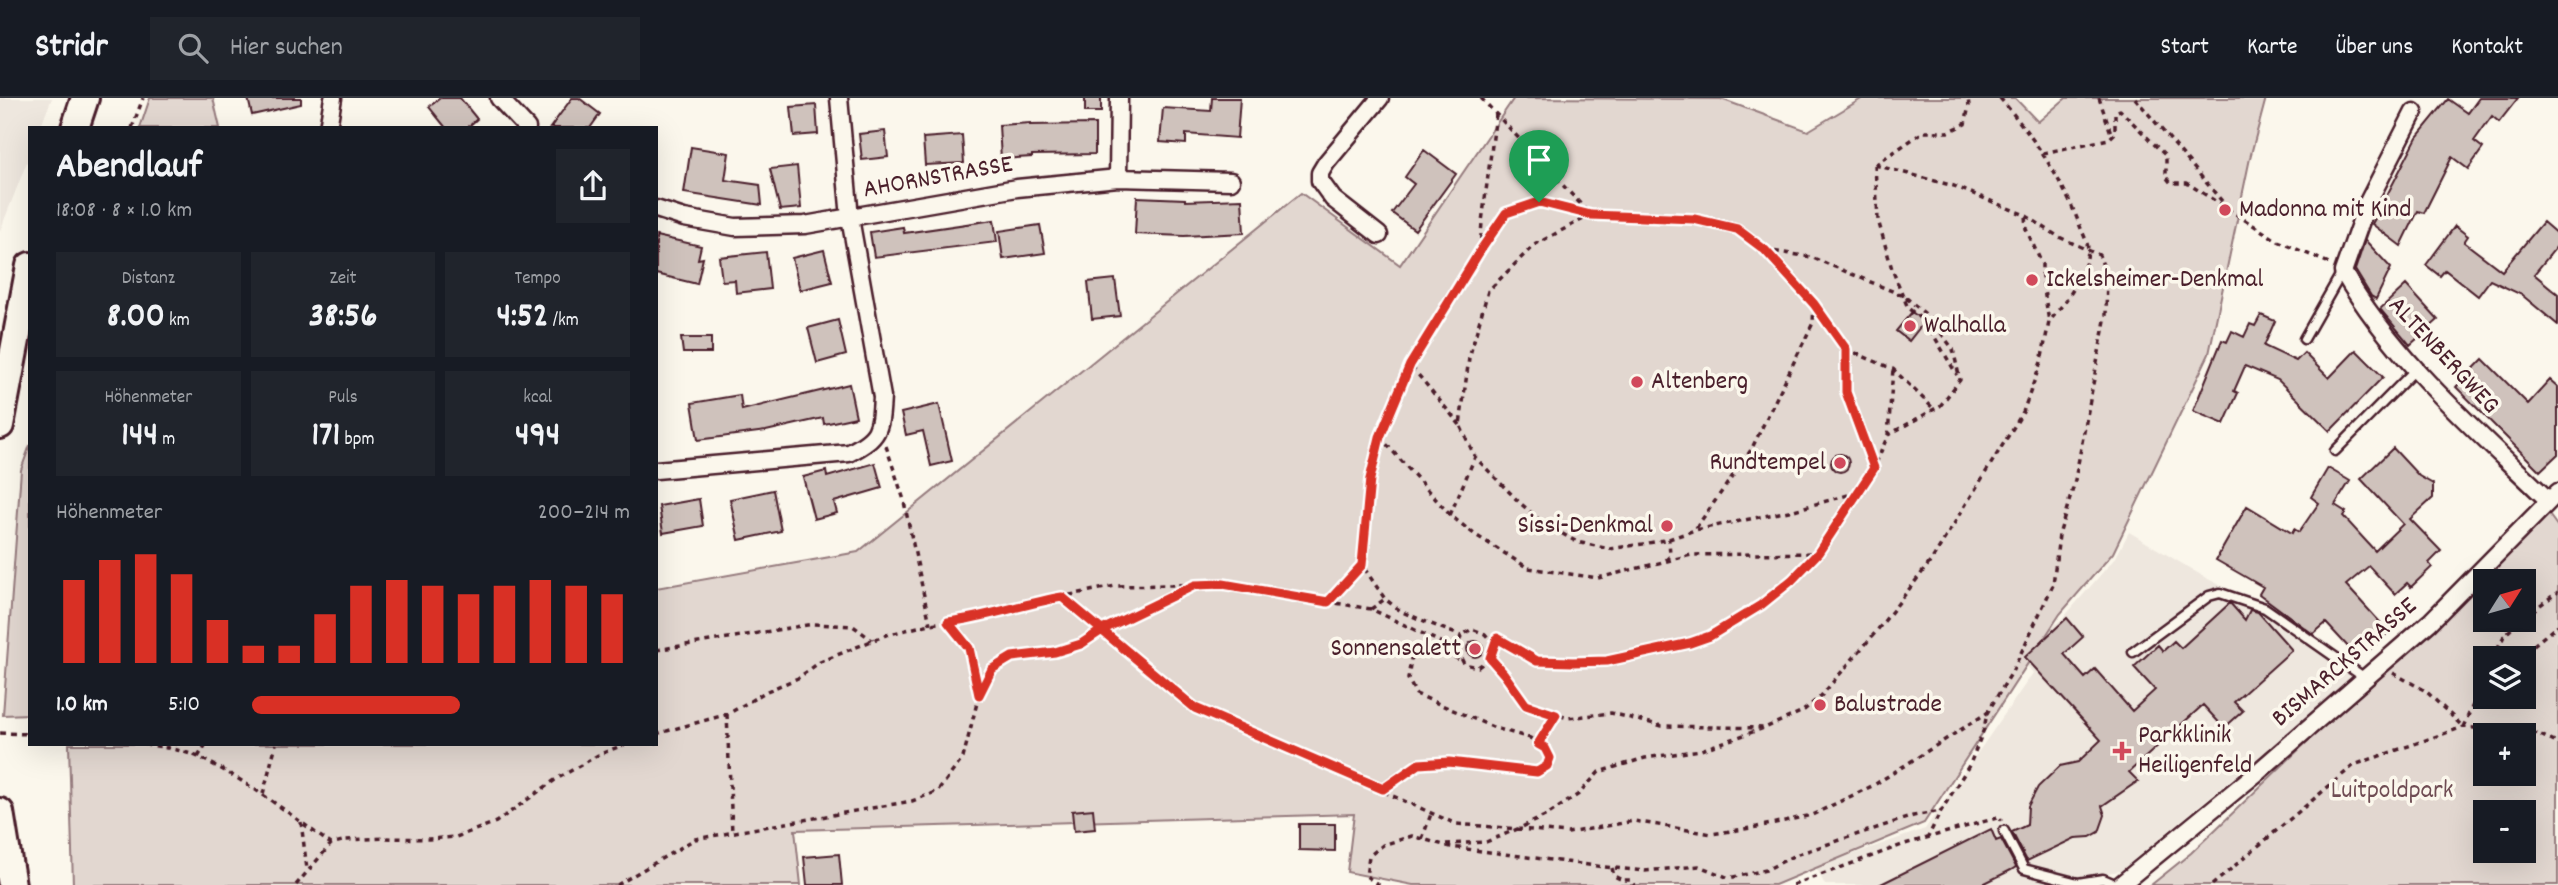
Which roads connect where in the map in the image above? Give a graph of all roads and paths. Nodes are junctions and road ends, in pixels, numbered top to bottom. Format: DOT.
graph roads {
  1 [pos="85,98"];
  2 [pos="143,98"];
  3 [pos="333,98"];
  4 [pos="499,98"];
  5 [pos="839,98"];
  6 [pos="1119,98"];
  7 [pos="1380,98"];
  8 [pos="1481,98"];
  9 [pos="1968,98"];
  10 [pos="2000,98"];
  11 [pos="2099,98"];
  12 [pos="2134,98"];
  13 [pos="2414,112"];
  14 [pos="1496,114"];
  15 [pos="76,126"];
  16 [pos="133,126"];
  17 [pos="328,126"];
  18 [pos="525,126"];
  19 [pos="2112,136"];
  20 [pos="2043,153"];
  21 [pos="1875,164"];
  22 [pos="1118,178"];
  23 [pos="1231,181"];
  24 [pos="658,210"];
  25 [pos="2230,210"];
  26 [pos="1591,215"];
  27 [pos="2025,215"];
  28 [pos="850,218"];
  29 [pos="1379,235"];
  30 [pos="2088,249"];
  31 [pos="1765,250"];
  32 [pos="1480,251"];
  33 [pos="2343,272"];
  34 [pos="28,277"];
  35 [pos="1904,296"];
  36 [pos="1814,304"];
  37 [pos="1922,312"];
  38 [pos="1918,317"];
  39 [pos="2049,323"];
  40 [pos="2304,340"];
  41 [pos="1846,349"];
  42 [pos="1410,365"];
  43 [pos="1893,369"];
  44 [pos="2415,370"];
  45 [pos="1960,380"];
  46 [pos="1934,410"];
  47 [pos="0,425"];
  48 [pos="1460,425"];
  49 [pos="880,427"];
  50 [pos="1888,435"];
  51 [pos="1380,437"];
  52 [pos="2335,451"];
  53 [pos="1475,457"];
  54 [pos="1874,468"];
  55 [pos="658,470"];
  56 [pos="1877,474"];
  57 [pos="1859,492"];
  58 [pos="1866,492"];
  59 [pos="2554,496"];
  60 [pos="1450,515"];
  61 [pos="1695,530"];
  62 [pos="1669,539"];
  63 [pos="1818,553"];
  64 [pos="1670,556"];
  65 [pos="1678,559"];
  66 [pos="1664,562"];
  67 [pos="1362,565"];
  68 [pos="1195,585"];
  69 [pos="2558,592"];
  70 [pos="1062,597"];
  71 [pos="1385,599"];
  72 [pos="1328,602"];
  73 [pos="2536,608"];
  74 [pos="1371,609"];
  75 [pos="948,622"];
  76 [pos="930,624"];
  77 [pos="2558,625"];
  78 [pos="1102,630"];
  79 [pos="1461,636"];
  80 [pos="872,640"];
  81 [pos="1493,643"];
  82 [pos="2532,646"];
  83 [pos="658,650"];
  84 [pos="1457,650"];
  85 [pos="2133,652"];
  86 [pos="1490,658"];
  87 [pos="1464,664"];
  88 [pos="2381,666"];
  89 [pos="2365,678"];
  90 [pos="979,695"];
  91 [pos="2473,707"];
  92 [pos="1987,713"];
  93 [pos="727,715"];
  94 [pos="1556,715"];
  95 [pos="2463,727"];
  96 [pos="1766,728"];
  97 [pos="0,733"];
  98 [pos="28,733"];
  99 [pos="658,733"];
  100 [pos="1538,744"];
  101 [pos="2558,744"];
  102 [pos="156,746"];
  103 [pos="171,746"];
  104 [pos="205,746"];
  105 [pos="275,746"];
  106 [pos="621,746"];
  107 [pos="166,748"];
  108 [pos="198,757"];
  109 [pos="1383,789"];
  110 [pos="263,794"];
  111 [pos="1941,811"];
  112 [pos="0,812"];
  113 [pos="1432,814"];
  114 [pos="301,822"];
  115 [pos="1520,828"];
  116 [pos="2004,831"];
  117 [pos="732,833"];
  118 [pos="1928,837"];
  119 [pos="1422,839"];
  120 [pos="331,844"];
  121 [pos="1441,844"];
  122 [pos="1612,867"];
  123 [pos="307,870"];
  124 [pos="12,885"];
  125 [pos="296,885"];
  126 [pos="617,885"];
  127 [pos="1379,885"];
  128 [pos="1635,885"];
  129 [pos="1793,885"];
  130 [pos="2118,885"];
  131 [pos="2212,885"];
  1 -- 15 [label="main road"];
  2 -- 16 [label="path"];
  3 -- 17 [label="street"];
  4 -- 18 [label="street"];
  5 -- 28 [label="street"];
  6 -- 22 [label="street"];
  7 -- 29 [label="street"];
  8 -- 14 [label="path"];
  9 -- 21 [label="path"];
  10 -- 20 [label="path"];
  11 -- 19 [label="path"];
  12 -- 25 [label="path"];
  13 -- 33 [label="street"];
  14 -- 26 [label="path"];
  14 -- 32 [label="path"];
  19 -- 20 [label="path"];
  19 -- 25 [label="path"];
  20 -- 30 [label="path"];
  21 -- 27 [label="path"];
  21 -- 35 [label="path"];
  22 -- 23 [label="street, AHORNSTRASSE"];
  22 -- 28 [label="street, AHORNSTRASSE"];
  24 -- 28 [label="street, AHORNSTRASSE"];
  25 -- 33 [label="path"];
  26 -- 31 [label="path"];
  26 -- 32 [label="path"];
  26 -- 48 [label="path"];
  27 -- 30 [label="path"];
  27 -- 39 [label="path"];
  28 -- 49 [label="street"];
  30 -- 39 [label="path"];
  30 -- 92 [label="path"];
  31 -- 35 [label="path"];
  31 -- 36 [label="path"];
  32 -- 42 [label="path"];
  33 -- 40 [label="lane"];
  33 -- 44 [label="street, ALTENBERGWEG"];
  34 -- 47 [label="main road"];
  35 -- 37 [label="path"];
  35 -- 38 [label="path"];
  36 -- 41 [label="path"];
  36 -- 61 [label="path"];
  37 -- 38 [label="path"];
  37 -- 45 [label="path"];
  38 -- 45 [label="path"];
  39 -- 96 [label="path"];
  41 -- 43 [label="path"];
  41 -- 54 [label="path"];
  42 -- 48 [label="path"];
  42 -- 51 [label="path"];
  43 -- 46 [label="path"];
  43 -- 50 [label="path"];
  44 -- 52 [label="lane"];
  44 -- 59 [label="street, ALTENBERGWEG"];
  45 -- 46 [label="path"];
  46 -- 50 [label="path"];
  48 -- 53 [label="path"];
  49 -- 55 [label="street"];
  49 -- 76 [label="path"];
  50 -- 54 [label="path"];
  51 -- 60 [label="path"];
  51 -- 67 [label="path"];
  53 -- 60 [label="path"];
  53 -- 62 [label="path"];
  54 -- 56 [label="path"];
  54 -- 57 [label="path"];
  57 -- 58 [label="path"];
  57 -- 61 [label="path"];
  57 -- 63 [label="path"];
  59 -- 88 [label="street, BISMARCKSTRASSE"];
  60 -- 66 [label="path"];
  61 -- 62 [label="path"];
  62 -- 64 [label="path"];
  63 -- 65 [label="path"];
  63 -- 81 [label="path"];
  64 -- 65 [label="path"];
  64 -- 66 [label="path"];
  65 -- 66 [label="path"];
  67 -- 71 [label="path"];
  67 -- 72 [label="path"];
  68 -- 70 [label="path"];
  68 -- 72 [label="path"];
  68 -- 78 [label="path"];
  69 -- 73 [label="path"];
  70 -- 75 [label="path"];
  70 -- 78 [label="path"];
  71 -- 74 [label="path"];
  71 -- 79 [label="path"];
  72 -- 74 [label="path"];
  74 -- 84 [label="path"];
  75 -- 76 [label="path"];
  75 -- 90 [label="path"];
  76 -- 80 [label="path"];
  77 -- 82 [label="path"];
  78 -- 90 [label="path"];
  78 -- 109 [label="path"];
  79 -- 81 [label="path"];
  79 -- 84 [label="path"];
  80 -- 83 [label="path"];
  80 -- 93 [label="path"];
  81 -- 86 [label="path"];
  84 -- 87 [label="path"];
  85 -- 89 [label="lane"];
  86 -- 87 [label="path"];
  86 -- 94 [label="path"];
  87 -- 100 [label="path"];
  88 -- 89 [label="street, BISMARCKSTRASSE"];
  88 -- 95 [label="path"];
  89 -- 130 [label="street, BISMARCKSTRASSE"];
  90 -- 117 [label="path"];
  91 -- 95 [label="path"];
  92 -- 111 [label="path"];
  92 -- 115 [label="path"];
  93 -- 99 [label="path"];
  93 -- 117 [label="path"];
  94 -- 96 [label="path"];
  94 -- 100 [label="path"];
  95 -- 101 [label="path"];
  95 -- 131 [label="path"];
  96 -- 115 [label="path"];
  97 -- 98 [label="path"];
  100 -- 109 [label="path"];
  102 -- 107 [label="path"];
  103 -- 107 [label="path"];
  104 -- 108 [label="path"];
  105 -- 110 [label="path"];
  106 -- 120 [label="path"];
  107 -- 108 [label="path"];
  108 -- 110 [label="path"];
  109 -- 113 [label="path"];
  110 -- 114 [label="path"];
  111 -- 118 [label="path"];
  111 -- 122 [label="path"];
  112 -- 124 [label="main road"];
  113 -- 115 [label="path"];
  113 -- 119 [label="path"];
  114 -- 120 [label="path"];
  114 -- 123 [label="path"];
  115 -- 121 [label="path"];
  116 -- 118 [label="path"];
  116 -- 130 [label="lane"];
  117 -- 126 [label="path"];
  118 -- 129 [label="path"];
  119 -- 121 [label="path"];
  119 -- 127 [label="path"];
  120 -- 123 [label="path"];
  121 -- 122 [label="path"];
  122 -- 128 [label="path"];
  123 -- 125 [label="path"];
}
